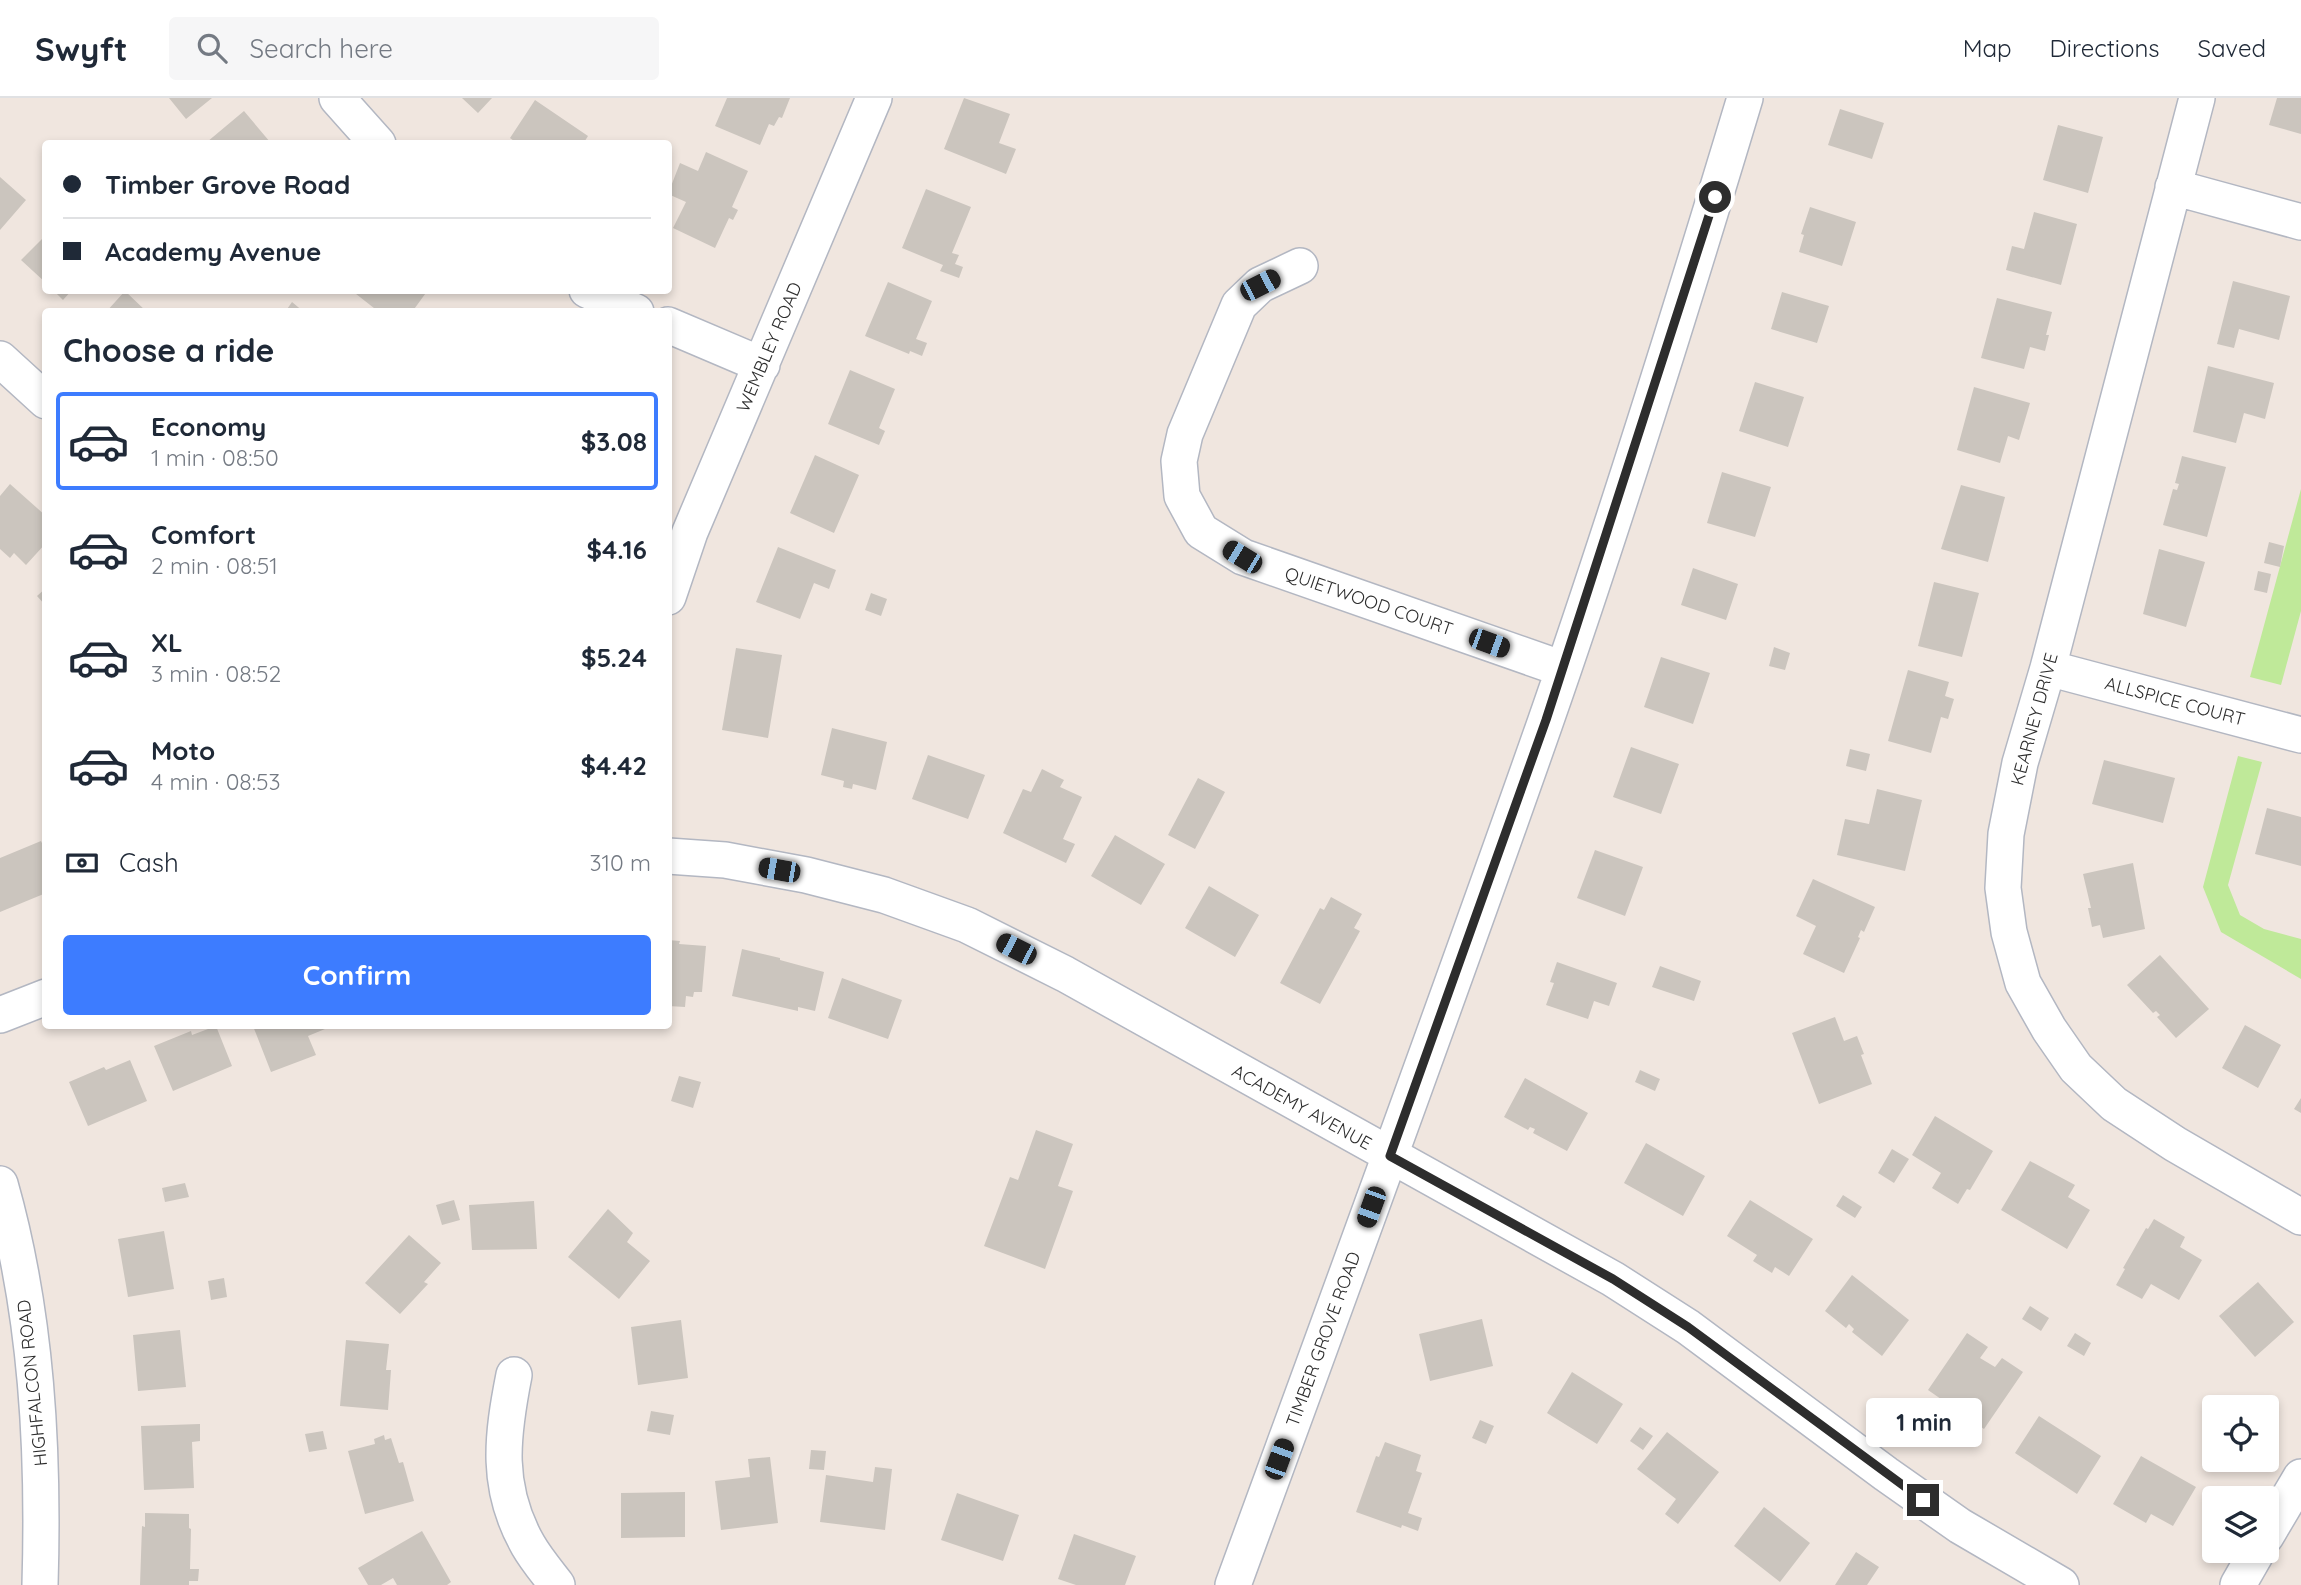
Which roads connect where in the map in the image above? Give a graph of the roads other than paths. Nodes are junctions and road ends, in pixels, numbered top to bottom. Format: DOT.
graph roads {
  1 [pos="337,98"];
  2 [pos="874,98"];
  3 [pos="1745,98"];
  4 [pos="2197,98"];
  5 [pos="374,140"];
  6 [pos="2173,187"];
  7 [pos="2301,222"];
  8 [pos="1300,265"];
  9 [pos="596,294"];
  10 [pos="627,308"];
  11 [pos="672,327"];
  12 [pos="0,359"];
  13 [pos="762,365"];
  14 [pos="42,397"];
  15 [pos="672,585"];
  16 [pos="2048,668"];
  17 [pos="1563,669"];
  18 [pos="2301,735"];
  19 [pos="672,856"];
  20 [pos="42,999"];
  21 [pos="0,1016"];
  22 [pos="1390,1156"];
  23 [pos="0,1184"];
  24 [pos="2301,1217"];
  25 [pos="514,1374"];
  26 [pos="2301,1477"];
  27 [pos="2279,1514"];
  28 [pos="2251,1563"];
  29 [pos="40,1585"];
  30 [pos="557,1585"];
  31 [pos="1233,1585"];
  32 [pos="2061,1585"];
  33 [pos="2238,1585"];
  1 -- 5 [label="street"];
  2 -- 13 [label="street, WEMBLEY ROAD"];
  3 -- 17 [label="street, TIMBER GROVE ROAD"];
  4 -- 6 [label="street, KEARNEY DRIVE"];
  6 -- 7 [label="street"];
  6 -- 16 [label="street, KEARNEY DRIVE"];
  8 -- 17 [label="street, QUIETWOOD COURT"];
  9 -- 10 [label="street"];
  11 -- 13 [label="street"];
  12 -- 14 [label="street"];
  13 -- 15 [label="street, WEMBLEY ROAD"];
  16 -- 18 [label="street, ALLSPICE COURT"];
  16 -- 24 [label="street, KEARNEY DRIVE"];
  17 -- 22 [label="street, TIMBER GROVE ROAD"];
  19 -- 22 [label="street, ACADEMY AVENUE"];
  20 -- 21 [label="street"];
  22 -- 31 [label="street, TIMBER GROVE ROAD"];
  22 -- 32 [label="street, ACADEMY AVENUE"];
  23 -- 29 [label="street, HIGHFALCON ROAD"];
  25 -- 30 [label="street"];
  26 -- 27 [label="street"];
  28 -- 33 [label="street"];
}
